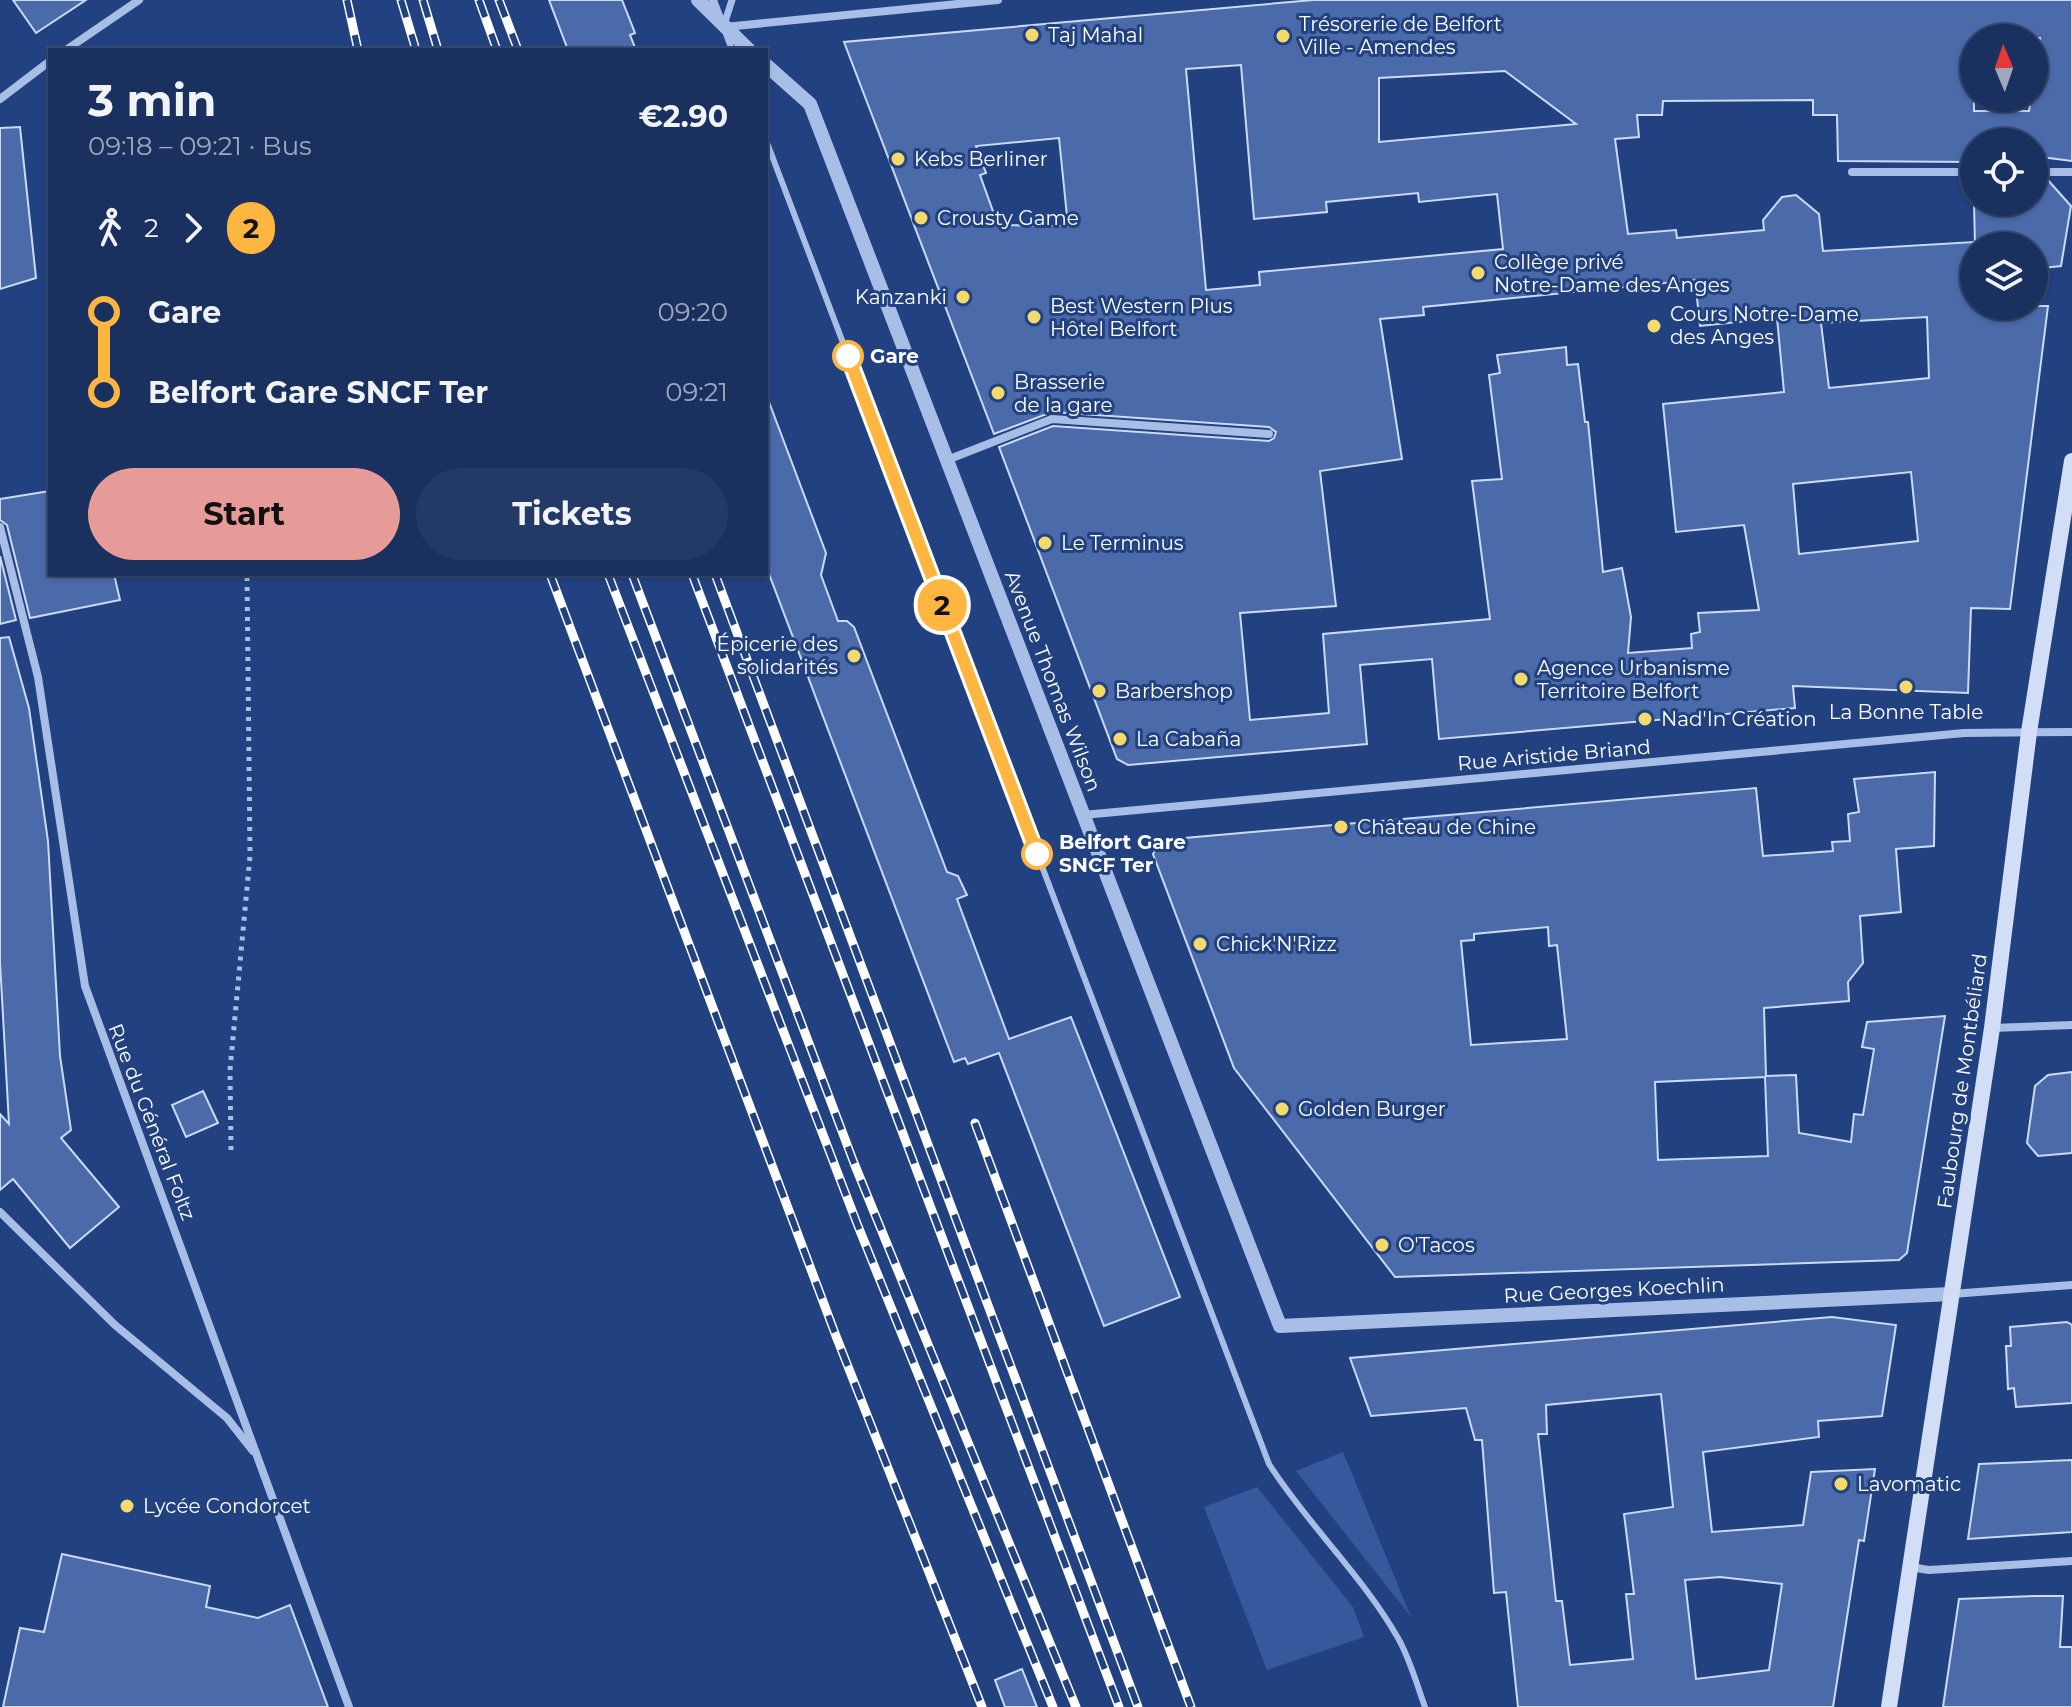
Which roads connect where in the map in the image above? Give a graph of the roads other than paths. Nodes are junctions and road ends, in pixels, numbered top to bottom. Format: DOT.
graph roads {
  1 [pos="139,0"];
  2 [pos="698,0"];
  3 [pos="713,0"];
  4 [pos="732,0"];
  5 [pos="998,0"];
  6 [pos="723,27"];
  7 [pos="69,48"];
  8 [pos="731,48"];
  9 [pos="747,48"];
  10 [pos="48,63"];
  11 [pos="768,67"];
  12 [pos="0,99"];
  13 [pos="768,145"];
  14 [pos="1852,172"];
  15 [pos="1960,172"];
  16 [pos="2048,172"];
  17 [pos="2072,172"];
  18 [pos="1269,434"];
  19 [pos="947,460"];
  20 [pos="2072,461"];
  21 [pos="0,527"];
  22 [pos="2029,732"];
  23 [pos="2072,732"];
  24 [pos="1083,815"];
  25 [pos="2072,1025"];
  26 [pos="1992,1028"];
  27 [pos="0,1212"];
  28 [pos="2072,1285"];
  29 [pos="1951,1294"];
  30 [pos="1280,1326"];
  31 [pos="258,1458"];
  32 [pos="2072,1561"];
  33 [pos="1910,1567"];
  34 [pos="349,1707"];
  35 [pos="1425,1707"];
  36 [pos="1889,1707"];
  1 -- 7 [label="street"];
  2 -- 6 [label="street"];
  3 -- 6 [label="street"];
  4 -- 6 [label="street"];
  5 -- 6 [label="street"];
  6 -- 8 [label="lane"];
  6 -- 9 [label="street"];
  10 -- 12 [label="street"];
  11 -- 19 [label="street, Avenue Thomas Wilson"];
  13 -- 35 [label="lane"];
  14 -- 15 [label="street"];
  16 -- 17 [label="street"];
  18 -- 19 [label="street"];
  19 -- 24 [label="street, Avenue Thomas Wilson"];
  20 -- 22 [label="main road, Faubourg de Montbéliard"];
  21 -- 31 [label="street, Rue du Général Foltz"];
  22 -- 23 [label="street, Rue Aristide Briand"];
  22 -- 24 [label="street, Rue Aristide Briand"];
  22 -- 26 [label="main road, Faubourg de Montbéliard"];
  24 -- 30 [label="street, Avenue Thomas Wilson"];
  25 -- 26 [label="street"];
  26 -- 29 [label="main road, Faubourg de Montbéliard"];
  27 -- 31 [label="street"];
  28 -- 29 [label="street"];
  29 -- 30 [label="street, Rue Georges Koechlin"];
  29 -- 33 [label="main road, Faubourg de Montbéliard"];
  31 -- 34 [label="street, Rue du Général Foltz"];
  32 -- 33 [label="street"];
  33 -- 36 [label="main road, Faubourg de Montbéliard"];
}
